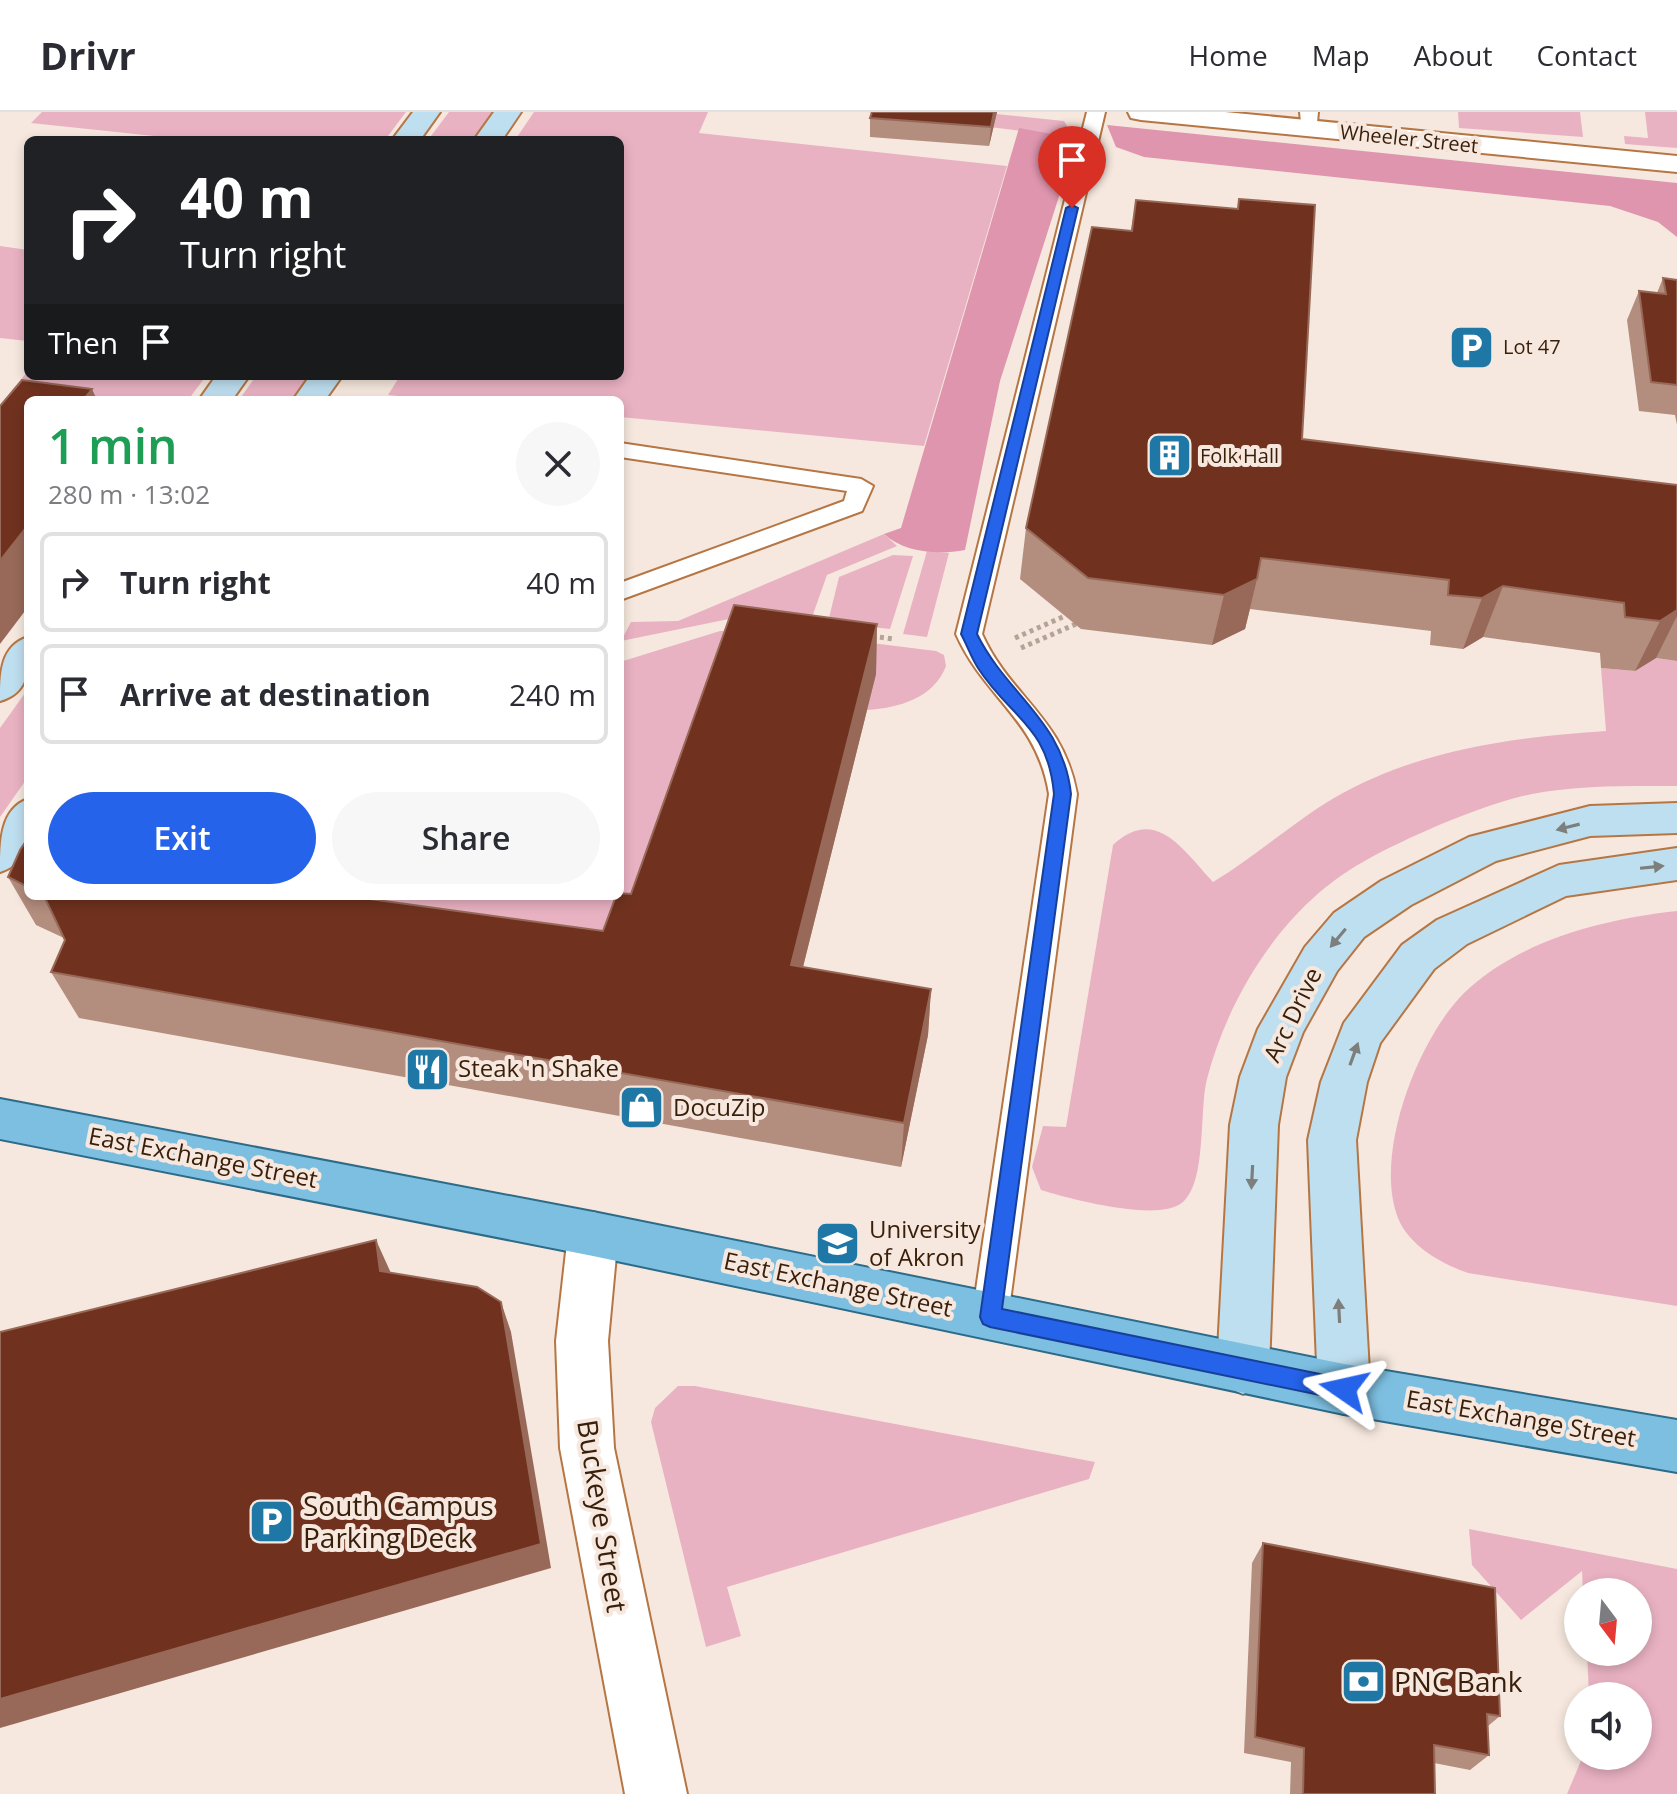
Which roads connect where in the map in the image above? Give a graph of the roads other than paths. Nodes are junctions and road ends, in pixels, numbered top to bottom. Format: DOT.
graph roads {
  1 [pos="427,112"];
  2 [pos="508,112"];
  3 [pos="1096,112"];
  4 [pos="1141,112"];
  5 [pos="1309,120"];
  6 [pos="409,136"];
  7 [pos="491,136"];
  8 [pos="1677,164"];
  9 [pos="624,451"];
  10 [pos="624,591"];
  11 [pos="24,655"];
  12 [pos="0,688"];
  13 [pos="1666,816"];
  14 [pos="24,820"];
  15 [pos="0,856"];
  16 [pos="1677,864"];
  17 [pos="0,1119"];
  18 [pos="593,1234"];
  19 [pos="990,1317"];
  20 [pos="1243,1369"];
  21 [pos="1344,1389"];
  22 [pos="1677,1446"];
  23 [pos="656,1794"];
  1 -- 6 [label="main road"];
  2 -- 7 [label="main road"];
  3 -- 19 [label="lane"];
  4 -- 5 [label="street, Wheeler Street"];
  5 -- 8 [label="street, Wheeler Street"];
  9 -- 10 [label="lane"];
  11 -- 12 [label="main road"];
  13 -- 20 [label="main road, Arc Drive, one-way"];
  14 -- 15 [label="main road"];
  21 -- 16 [label="main road, one-way"];
  17 -- 18 [label="main road, East Exchange Street"];
  18 -- 19 [label="main road, East Exchange Street"];
  18 -- 23 [label="street, Buckeye Street"];
  19 -- 20 [label="main road, East Exchange Street"];
  20 -- 21 [label="main road, East Exchange Street"];
  21 -- 22 [label="main road, East Exchange Street"];
}
